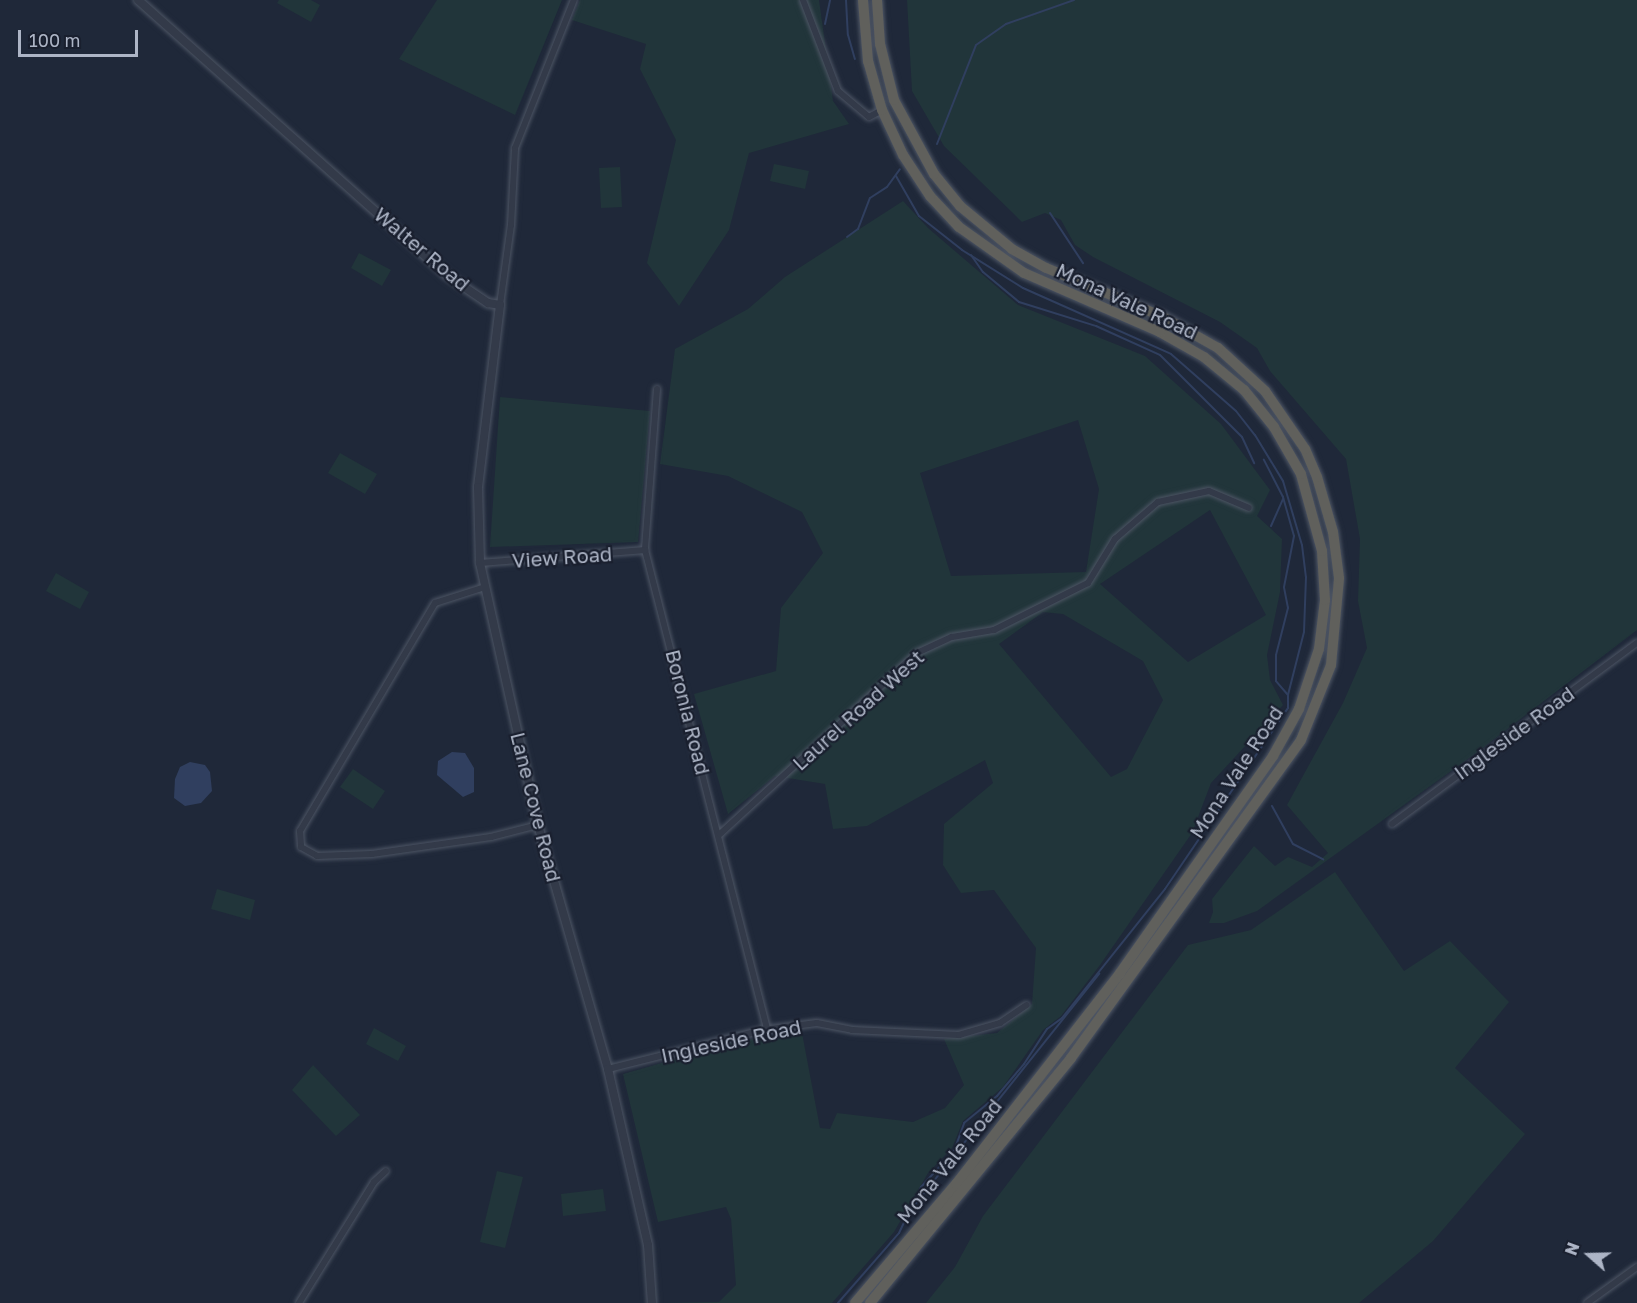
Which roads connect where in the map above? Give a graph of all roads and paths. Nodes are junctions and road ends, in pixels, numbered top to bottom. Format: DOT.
graph roads {
  1 [pos="138,0"];
  2 [pos="574,0"];
  3 [pos="803,0"];
  4 [pos="863,0"];
  5 [pos="877,0"];
  6 [pos="882,110"];
  7 [pos="500,305"];
  8 [pos="657,389"];
  9 [pos="1249,508"];
  10 [pos="645,550"];
  11 [pos="480,563"];
  12 [pos="485,587"];
  13 [pos="1637,643"];
  14 [pos="1392,824"];
  15 [pos="538,825"];
  16 [pos="720,834"];
  17 [pos="1027,1005"];
  18 [pos="767,1030"];
  19 [pos="608,1070"];
  20 [pos="386,1171"];
  21 [pos="1637,1267"];
  22 [pos="299,1303"];
  23 [pos="652,1303"];
  24 [pos="855,1303"];
  25 [pos="870,1303"];
  26 [pos="1587,1303"];
  1 -- 7 [label="street, Walter Road"];
  2 -- 7 [label="street, Walter Road"];
  3 -- 6 [label="street"];
  4 -- 6 [label="highway, Mona Vale Road"];
  5 -- 25 [label="highway, Mona Vale Road"];
  6 -- 24 [label="highway, Mona Vale Road"];
  7 -- 11 [label="street, Lane Cove Road"];
  8 -- 10 [label="street, Boronia Road"];
  9 -- 16 [label="street, Laurel Road West"];
  10 -- 11 [label="street, View Road"];
  10 -- 16 [label="street, Boronia Road"];
  11 -- 12 [label="street, Lane Cove Road"];
  12 -- 15 [label="street, Lane Cove Road"];
  12 -- 15 [label="street"];
  13 -- 14 [label="street, Ingleside Road"];
  15 -- 19 [label="street, Lane Cove Road"];
  16 -- 18 [label="street, Boronia Road"];
  17 -- 18 [label="street, Ingleside Road"];
  18 -- 19 [label="street, Ingleside Road"];
  19 -- 23 [label="street, Lane Cove Road"];
  20 -- 22 [label="street"];
  21 -- 26 [label="street"];
}
